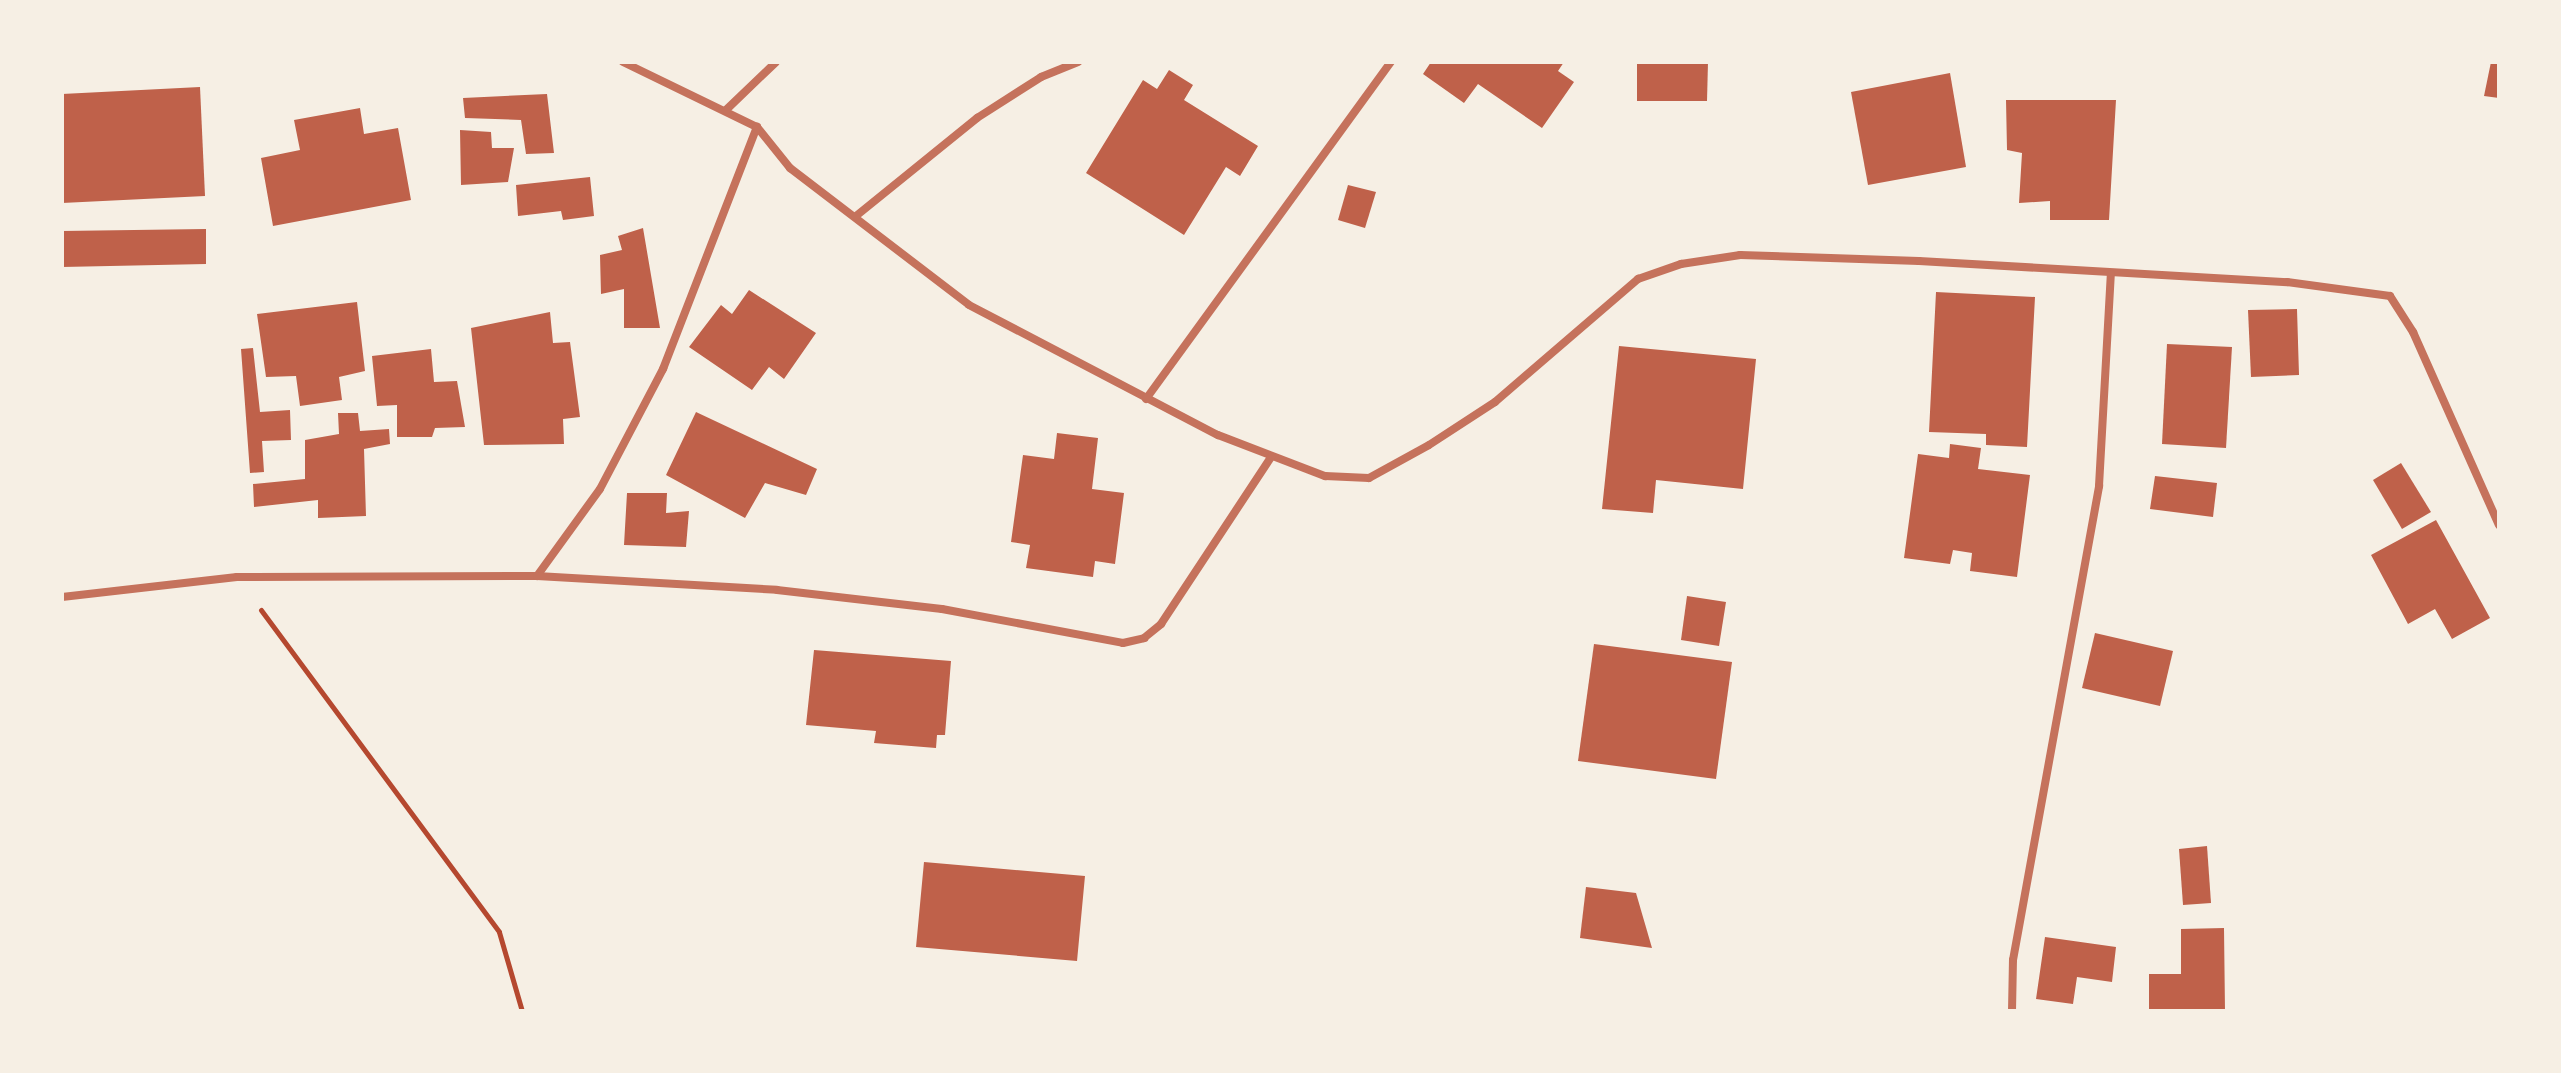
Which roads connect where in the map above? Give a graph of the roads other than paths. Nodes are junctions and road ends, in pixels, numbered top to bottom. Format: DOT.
graph roads {
  1 [pos="623,62"];
  2 [pos="776,62"];
  3 [pos="1078,62"];
  4 [pos="1391,62"];
  5 [pos="726,110"];
  6 [pos="757,127"];
  7 [pos="856,216"];
  8 [pos="2111,274"];
  9 [pos="1146,399"];
  10 [pos="1271,457"];
  11 [pos="2499,525"];
  12 [pos="537,576"];
  13 [pos="62,597"];
  14 [pos="2012,1011"];
  1 -- 5 [label="street"];
  2 -- 5 [label="street"];
  3 -- 7 [label="street"];
  4 -- 9 [label="street"];
  5 -- 6 [label="street"];
  6 -- 7 [label="street"];
  6 -- 12 [label="street"];
  7 -- 9 [label="street"];
  8 -- 10 [label="street"];
  8 -- 11 [label="street"];
  8 -- 14 [label="street"];
  9 -- 10 [label="street"];
  10 -- 12 [label="street"];
  12 -- 13 [label="street"];
}
